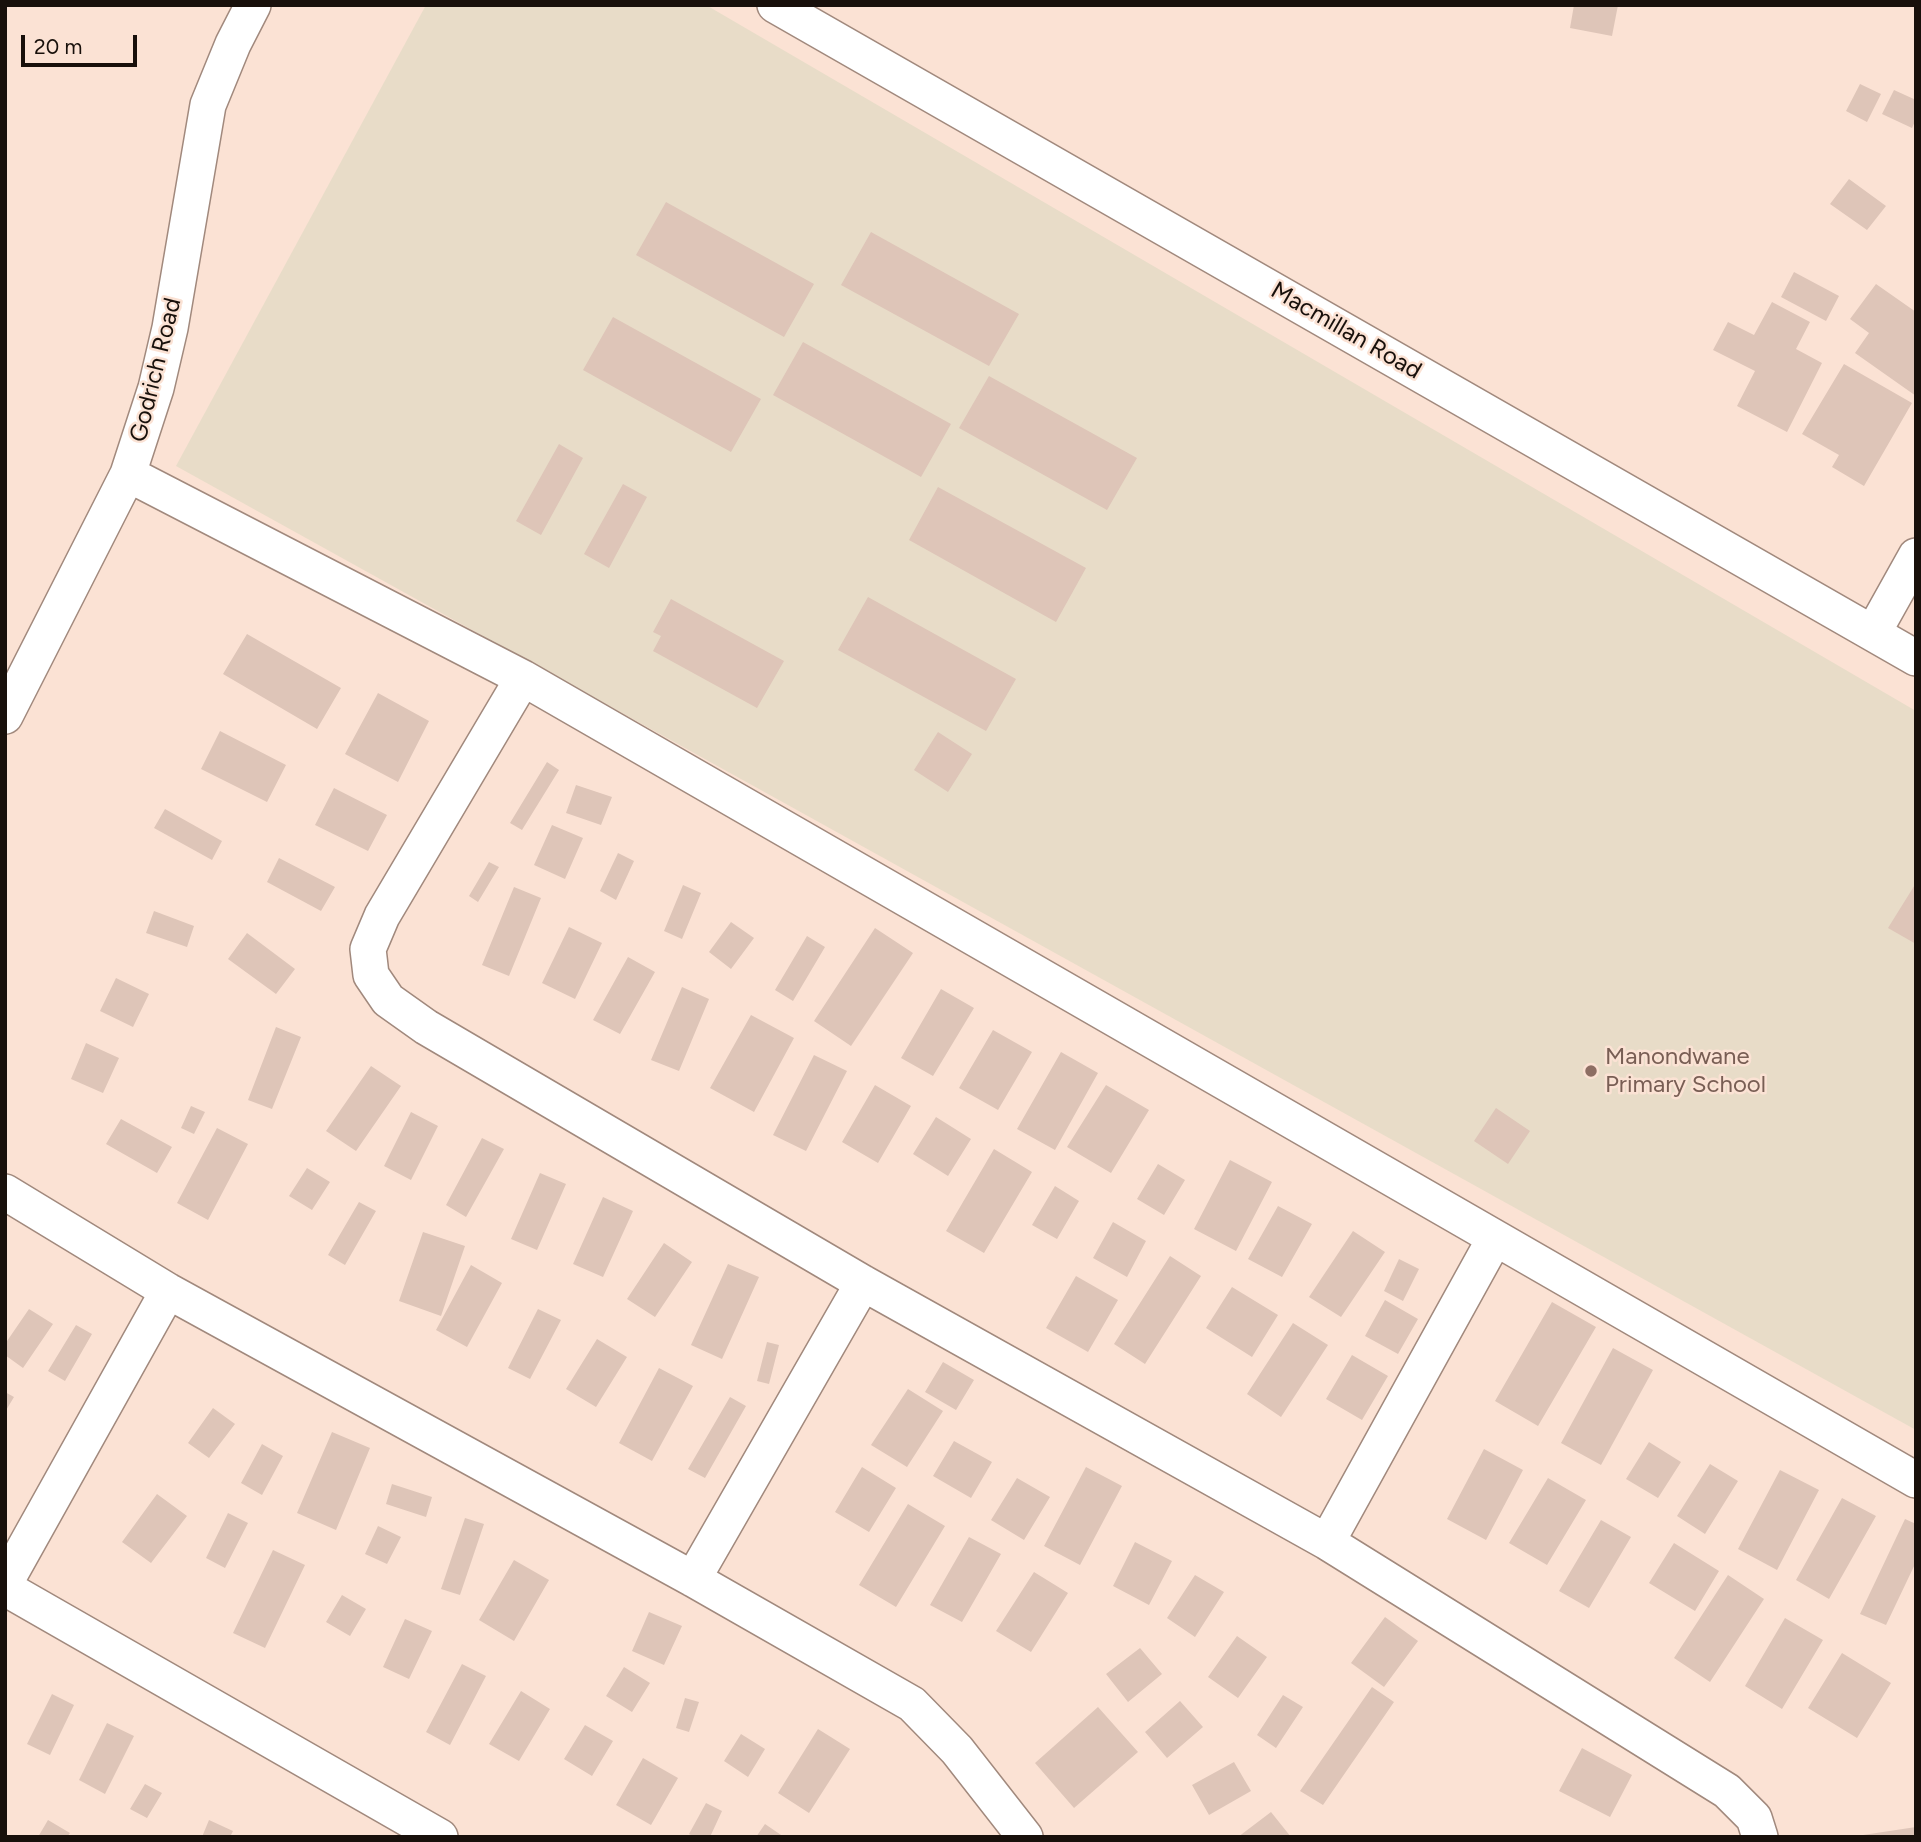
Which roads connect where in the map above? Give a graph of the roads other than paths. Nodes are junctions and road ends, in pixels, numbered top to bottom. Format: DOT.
graph roads {
  1 [pos="253,5"];
  2 [pos="775,5"];
  3 [pos="128,474"];
  4 [pos="1916,556"];
  5 [pos="1873,633"];
  6 [pos="1916,658"];
  7 [pos="523,678"];
  8 [pos="5,716"];
  9 [pos="5,1192"];
  10 [pos="1495,1238"];
  11 [pos="863,1283"];
  12 [pos="168,1292"];
  13 [pos="1916,1480"];
  14 [pos="1327,1542"];
  15 [pos="693,1579"];
  16 [pos="5,1585"];
  17 [pos="440,1837"];
  18 [pos="1025,1837"];
  19 [pos="1760,1837"];
  1 -- 3 [label="street, Godrich Road"];
  2 -- 5 [label="street, Macmillan Road"];
  3 -- 7 [label="street"];
  3 -- 8 [label="street, Godrich Road"];
  4 -- 5 [label="street"];
  5 -- 6 [label="street, Macmillan Road"];
  7 -- 10 [label="street"];
  7 -- 11 [label="street"];
  9 -- 12 [label="street"];
  10 -- 13 [label="street"];
  10 -- 14 [label="street"];
  11 -- 14 [label="street"];
  11 -- 15 [label="street"];
  12 -- 15 [label="street"];
  12 -- 16 [label="street"];
  14 -- 19 [label="street"];
  15 -- 18 [label="street"];
  16 -- 17 [label="street"];
}
